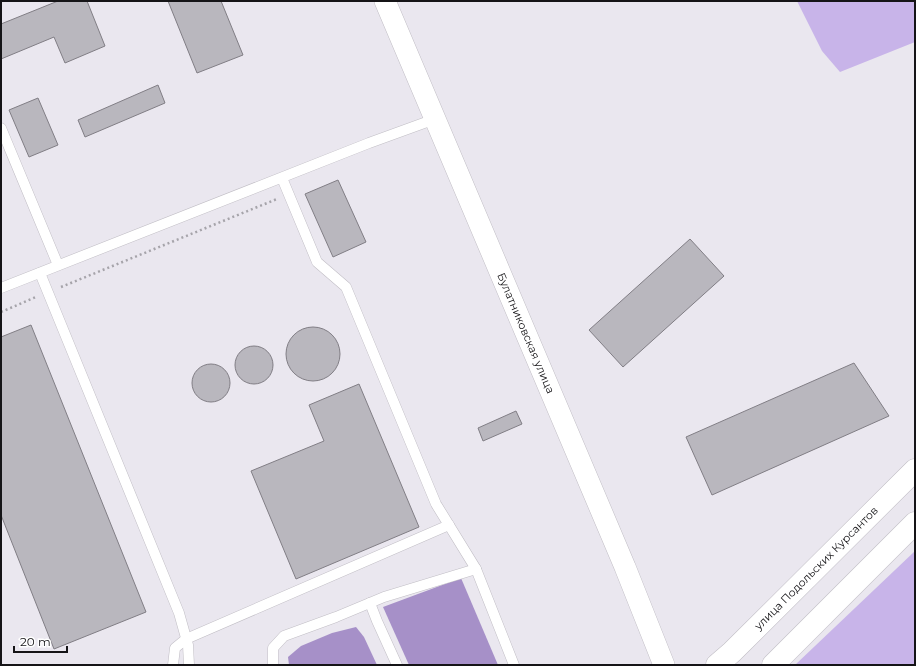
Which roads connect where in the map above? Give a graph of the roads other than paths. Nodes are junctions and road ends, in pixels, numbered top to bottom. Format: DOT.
graph roads {
  1 [pos="385,1"];
  2 [pos="435,119"];
  3 [pos="1,128"];
  4 [pos="282,178"];
  5 [pos="58,265"];
  6 [pos="40,272"];
  7 [pos="1,288"];
  8 [pos="915,470"];
  9 [pos="915,523"];
  10 [pos="449,525"];
  11 [pos="476,569"];
  12 [pos="370,603"];
  13 [pos="186,639"];
  14 [pos="173,665"];
  15 [pos="189,665"];
  16 [pos="273,665"];
  17 [pos="397,665"];
  18 [pos="514,665"];
  19 [pos="664,665"];
  20 [pos="717,665"];
  21 [pos="773,665"];
  1 -- 2 [label="street, Булатниковская улица"];
  2 -- 4 [label="lane"];
  2 -- 19 [label="street, Булатниковская улица"];
  3 -- 5 [label="lane"];
  4 -- 5 [label="lane"];
  4 -- 10 [label="lane"];
  5 -- 6 [label="lane"];
  6 -- 7 [label="lane"];
  6 -- 13 [label="lane"];
  8 -- 20 [label="main road, улица Подольских Курсантов"];
  9 -- 21 [label="main road"];
  10 -- 11 [label="lane"];
  10 -- 13 [label="lane"];
  11 -- 12 [label="lane"];
  11 -- 18 [label="lane"];
  12 -- 16 [label="lane"];
  12 -- 17 [label="lane"];
  13 -- 14 [label="lane"];
  13 -- 15 [label="lane"];
}
